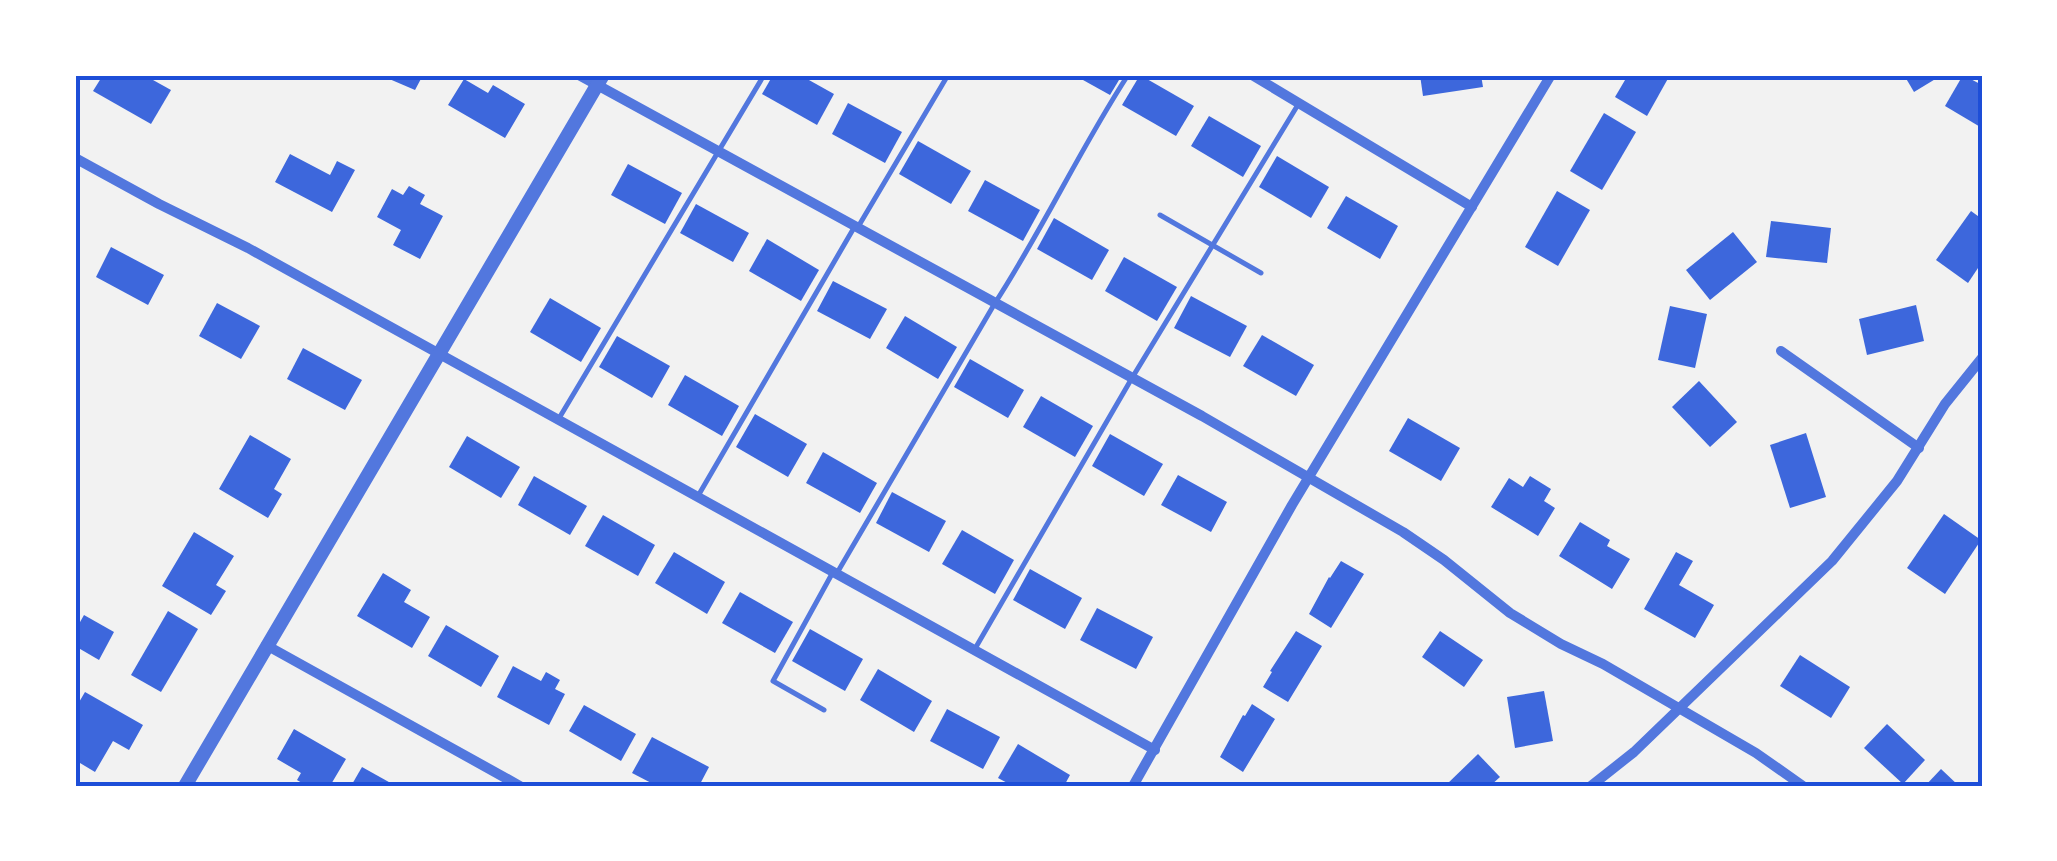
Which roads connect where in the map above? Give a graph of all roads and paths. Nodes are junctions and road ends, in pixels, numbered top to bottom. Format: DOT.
graph roads {
  1 [pos="579,75"];
  2 [pos="764,75"];
  3 [pos="948,75"];
  4 [pos="1128,75"];
  5 [pos="1252,75"];
  6 [pos="1551,75"];
  7 [pos="600,80"];
  8 [pos="1299,103"];
  9 [pos="719,152"];
  10 [pos="75,158"];
  11 [pos="1472,206"];
  12 [pos="1160,215"];
  13 [pos="857,227"];
  14 [pos="1212,246"];
  15 [pos="1261,273"];
  16 [pos="995,303"];
  17 [pos="1781,351"];
  18 [pos="440,355"];
  19 [pos="1982,358"];
  20 [pos="1132,378"];
  21 [pos="558,420"];
  22 [pos="1919,448"];
  23 [pos="1309,478"];
  24 [pos="698,497"];
  25 [pos="835,573"];
  26 [pos="266,644"];
  27 [pos="974,650"];
  28 [pos="1679,708"];
  29 [pos="824,710"];
  30 [pos="1155,750"];
  31 [pos="185,786"];
  32 [pos="520,786"];
  33 [pos="1133,786"];
  34 [pos="1591,786"];
  35 [pos="1803,786"];
  1 -- 7 [label="street"];
  2 -- 9 [label="lane"];
  3 -- 13 [label="lane"];
  4 -- 16 [label="lane"];
  5 -- 8 [label="street"];
  6 -- 11 [label="street"];
  7 -- 9 [label="street"];
  7 -- 18 [label="street"];
  8 -- 11 [label="street"];
  8 -- 14 [label="lane"];
  9 -- 13 [label="street"];
  9 -- 21 [label="lane"];
  10 -- 18 [label="street"];
  11 -- 23 [label="street"];
  12 -- 14 [label="lane"];
  13 -- 16 [label="street"];
  13 -- 24 [label="lane"];
  14 -- 15 [label="lane"];
  14 -- 20 [label="lane"];
  16 -- 20 [label="street"];
  16 -- 25 [label="lane"];
  17 -- 22 [label="street"];
  18 -- 21 [label="street"];
  18 -- 26 [label="street"];
  19 -- 22 [label="street"];
  20 -- 23 [label="street"];
  20 -- 27 [label="lane"];
  21 -- 24 [label="street"];
  22 -- 28 [label="street"];
  23 -- 28 [label="street"];
  23 -- 30 [label="street"];
  24 -- 25 [label="street"];
  25 -- 27 [label="street"];
  25 -- 29 [label="lane"];
  26 -- 31 [label="street"];
  26 -- 32 [label="street"];
  27 -- 30 [label="street"];
  28 -- 34 [label="street"];
  28 -- 35 [label="street"];
  30 -- 33 [label="street"];
}
